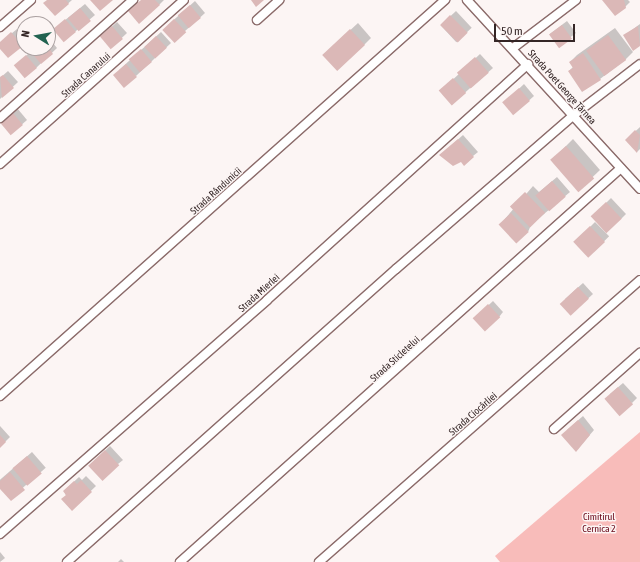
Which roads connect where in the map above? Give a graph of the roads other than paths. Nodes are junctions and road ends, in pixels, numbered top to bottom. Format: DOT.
graph roads {
  1 [pos="32,0"];
  2 [pos="133,0"];
  3 [pos="184,0"];
  4 [pos="280,0"];
  5 [pos="445,0"];
  6 [pos="467,0"];
  7 [pos="576,0"];
  8 [pos="257,20"];
  9 [pos="0,27"];
  10 [pos="513,48"];
  11 [pos="528,64"];
  12 [pos="640,64"];
  13 [pos="574,115"];
  14 [pos="0,118"];
  15 [pos="0,164"];
  16 [pos="622,168"];
  17 [pos="640,188"];
  18 [pos="640,280"];
  19 [pos="640,353"];
  20 [pos="0,396"];
  21 [pos="554,429"];
  22 [pos="0,534"];
  23 [pos="67,562"];
  24 [pos="180,562"];
  25 [pos="319,562"];
  1 -- 9 [label="street"];
  2 -- 14 [label="street"];
  3 -- 15 [label="street, Strada Canarului"];
  4 -- 8 [label="street"];
  5 -- 20 [label="street, Strada Rândunicii"];
  6 -- 10 [label="street, Strada Poet George Țărnea"];
  7 -- 10 [label="street"];
  10 -- 11 [label="street, Strada Poet George Țărnea"];
  11 -- 13 [label="street, Strada Poet George Țărnea"];
  11 -- 22 [label="street, Strada Mierlei"];
  12 -- 13 [label="street"];
  13 -- 16 [label="street, Strada Poet George Țărnea"];
  13 -- 23 [label="street"];
  16 -- 17 [label="street, Strada Poet George Țărnea"];
  16 -- 24 [label="street, Strada Sticletelui"];
  18 -- 25 [label="street, Strada Ciocârliei"];
  19 -- 21 [label="street"];
}
